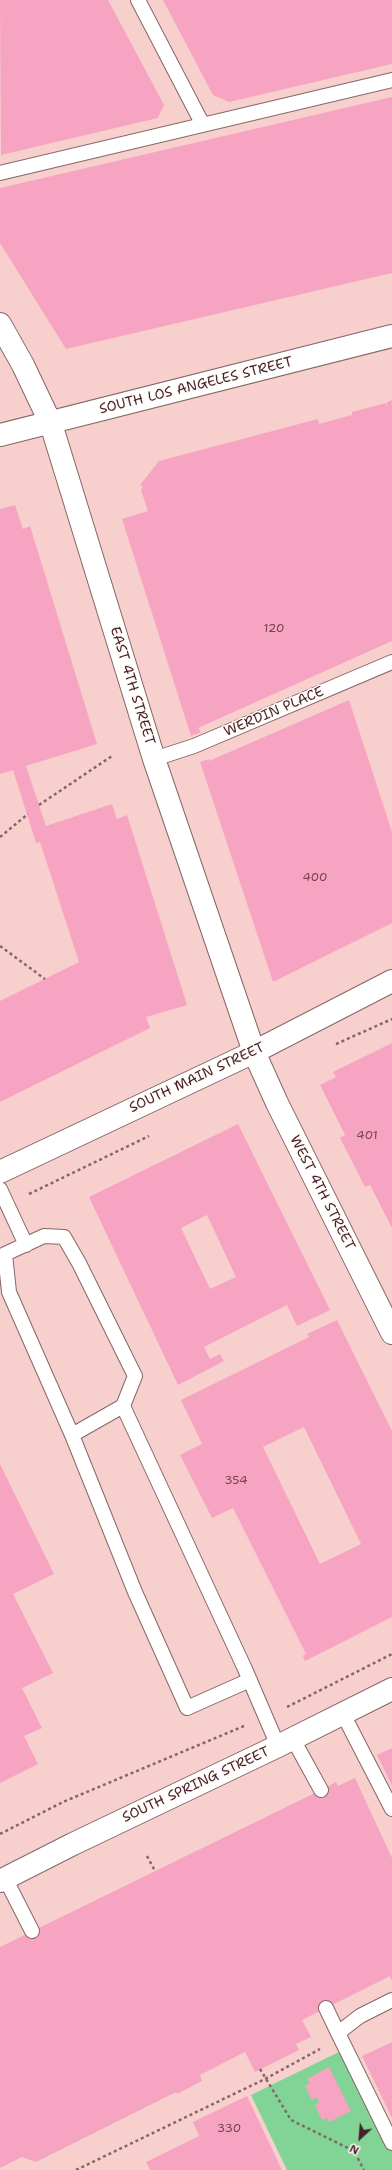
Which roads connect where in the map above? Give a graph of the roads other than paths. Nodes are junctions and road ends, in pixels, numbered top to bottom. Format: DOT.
graph roads {
  1 [pos="138,0"];
  2 [pos="392,80"];
  3 [pos="203,125"];
  4 [pos="0,173"];
  5 [pos="0,324"];
  6 [pos="392,336"];
  7 [pos="51,424"];
  8 [pos="0,435"];
  9 [pos="392,662"];
  10 [pos="154,759"];
  11 [pos="392,981"];
  12 [pos="254,1052"];
  13 [pos="0,1172"];
  14 [pos="0,1188"];
  15 [pos="26,1245"];
  16 [pos="391,1330"];
  17 [pos="122,1406"];
  18 [pos="72,1435"];
  19 [pos="250,1680"];
  20 [pos="392,1690"];
  21 [pos="343,1714"];
  22 [pos="286,1742"];
  23 [pos="321,1790"];
  24 [pos="392,1809"];
  25 [pos="2,1880"];
  26 [pos="32,1931"];
  27 [pos="392,2000"];
  28 [pos="326,2008"];
  29 [pos="338,2033"];
  30 [pos="392,2144"];
  1 -- 3 [label="lane"];
  2 -- 3 [label="lane"];
  3 -- 4 [label="lane"];
  5 -- 7 [label="main road, EAST 4TH STREET"];
  6 -- 7 [label="main road, SOUTH LOS ANGELES STREET"];
  7 -- 8 [label="main road, SOUTH LOS ANGELES STREET"];
  7 -- 10 [label="main road, EAST 4TH STREET"];
  9 -- 10 [label="lane, WERDIN PLACE"];
  10 -- 12 [label="main road, EAST 4TH STREET"];
  11 -- 12 [label="main road, SOUTH MAIN STREET"];
  12 -- 13 [label="main road, SOUTH MAIN STREET"];
  12 -- 16 [label="main road, WEST 4TH STREET"];
  14 -- 15 [label="lane"];
  15 -- 17 [label="lane"];
  15 -- 18 [label="lane"];
  17 -- 18 [label="lane"];
  17 -- 19 [label="lane"];
  18 -- 19 [label="lane"];
  19 -- 22 [label="lane"];
  20 -- 21 [label="main road, SOUTH SPRING STREET"];
  21 -- 22 [label="main road, SOUTH SPRING STREET"];
  21 -- 24 [label="lane"];
  22 -- 23 [label="lane"];
  22 -- 25 [label="main road, SOUTH SPRING STREET"];
  25 -- 26 [label="lane"];
  27 -- 29 [label="lane"];
  28 -- 29 [label="lane"];
  29 -- 30 [label="lane"];
}
